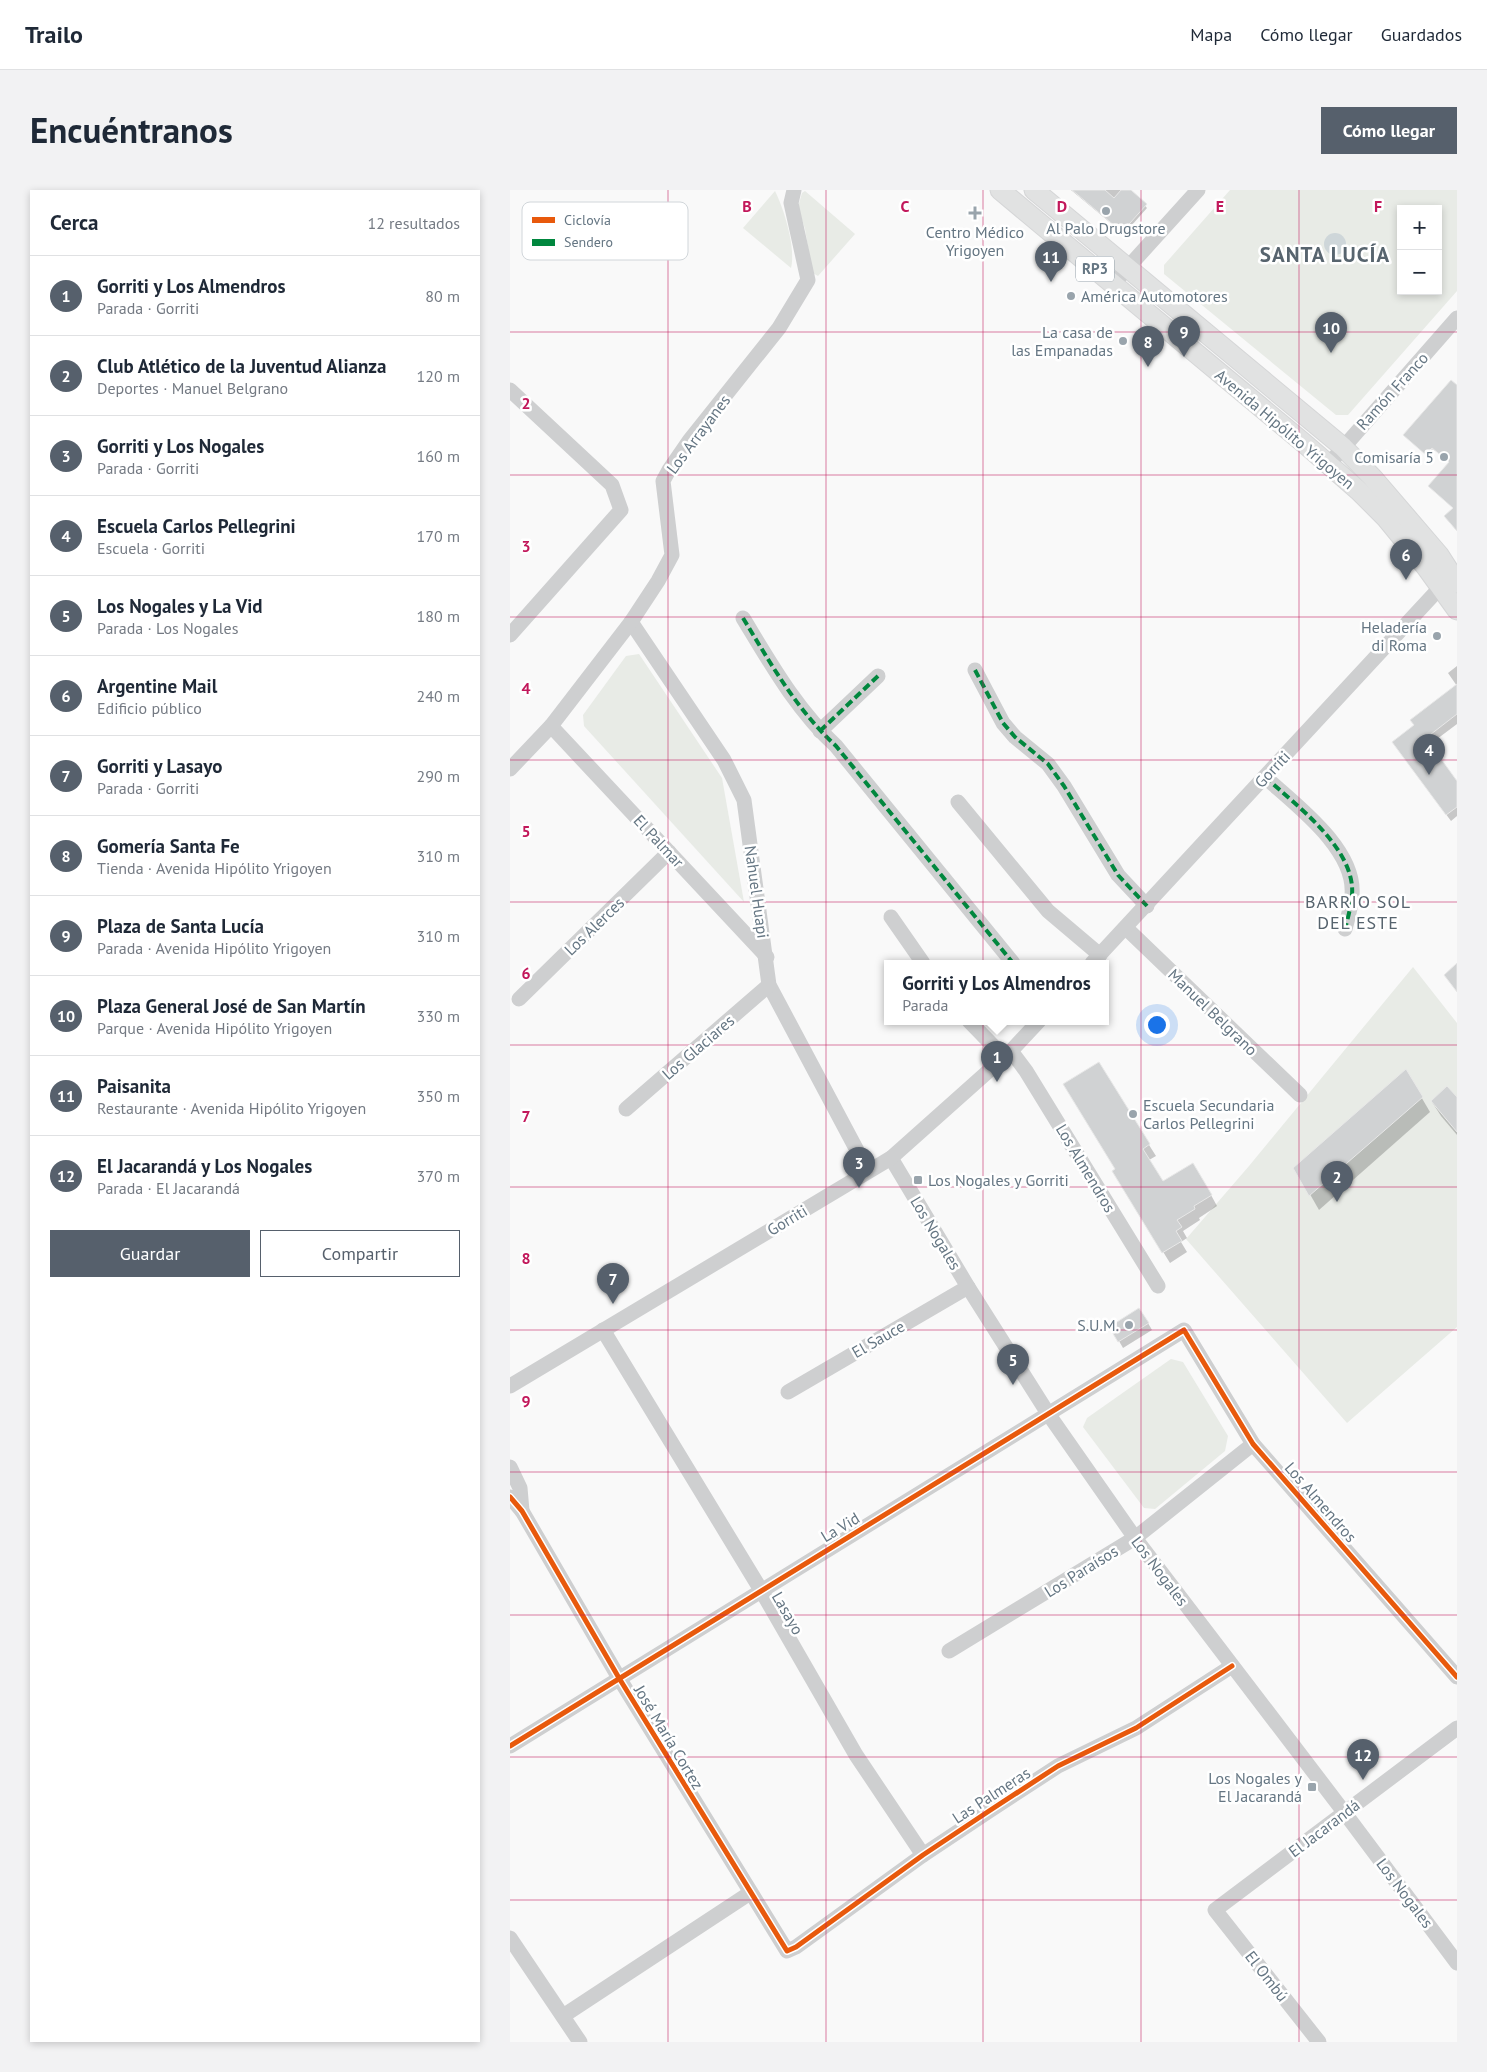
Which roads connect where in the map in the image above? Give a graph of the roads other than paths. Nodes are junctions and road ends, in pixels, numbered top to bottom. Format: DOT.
graph roads {
  1 [pos="794,190"];
  2 [pos="1000,190"];
  3 [pos="1034,190"];
  4 [pos="1198,190"];
  5 [pos="1127,267"];
  6 [pos="1112,284"];
  7 [pos="1457,318"];
  8 [pos="510,390"];
  9 [pos="1343,447"];
  10 [pos="1328,465"];
  11 [pos="1450,582"];
  12 [pos="1457,610"];
  13 [pos="743,618"];
  14 [pos="631,622"];
  15 [pos="510,635"];
  16 [pos="975,670"];
  17 [pos="878,676"];
  18 [pos="551,726"];
  19 [pos="820,731"];
  20 [pos="510,769"];
  21 [pos="1265,777"];
  22 [pos="958,802"];
  23 [pos="669,852"];
  24 [pos="1146,906"];
  25 [pos="891,917"];
  26 [pos="1126,928"];
  27 [pos="1345,930"];
  28 [pos="767,956"];
  29 [pos="1096,959"];
  30 [pos="921,960"];
  31 [pos="1011,960"];
  32 [pos="769,985"];
  33 [pos="519,999"];
  34 [pos="974,1025"];
  35 [pos="1035,1025"];
  36 [pos="1008,1054"];
  37 [pos="1300,1095"];
  38 [pos="626,1110"];
  39 [pos="891,1158"];
  40 [pos="868,1172"];
  41 [pos="968,1286"];
  42 [pos="1158,1286"];
  43 [pos="603,1330"];
  44 [pos="1184,1330"];
  45 [pos="510,1386"];
  46 [pos="788,1392"];
  47 [pos="1049,1415"];
  48 [pos="1253,1444"];
  49 [pos="510,1467"];
  50 [pos="510,1497"];
  51 [pos="522,1511"];
  52 [pos="1135,1538"];
  53 [pos="760,1590"];
  54 [pos="949,1652"];
  55 [pos="1232,1666"];
  56 [pos="1457,1677"];
  57 [pos="619,1678"];
  58 [pos="1457,1728"];
  59 [pos="510,1746"];
  60 [pos="1344,1812"];
  61 [pos="923,1855"];
  62 [pos="750,1894"];
  63 [pos="1215,1910"];
  64 [pos="510,1938"];
  65 [pos="778,1938"];
  66 [pos="1457,1964"];
  67 [pos="563,2016"];
  68 [pos="580,2042"];
  69 [pos="1319,2042"];
  1 -- 14 [label="street, Los Arrayanes"];
  2 -- 6 [label="main road, Avenida Hipólito Yrigoyen / RP3"];
  3 -- 5 [label="main road, Avenida Hipólito Yrigoyen / RP3"];
  4 -- 5 [label="street"];
  5 -- 6 [label="street"];
  5 -- 9 [label="main road, Avenida Hipólito Yrigoyen / RP3"];
  6 -- 10 [label="main road, Avenida Hipólito Yrigoyen / RP3"];
  7 -- 9 [label="street, Ramón Franco"];
  8 -- 15 [label="street"];
  9 -- 10 [label="street, Ramón Franco"];
  9 -- 11 [label="main road, Avenida Hipólito Yrigoyen / RP3"];
  10 -- 11 [label="main road, Avenida Hipólito Yrigoyen / RP3"];
  11 -- 12 [label="main road, Avenida Hipólito Yrigoyen / RP3"];
  11 -- 21 [label="street, Gorriti"];
  13 -- 19 [label="street"];
  14 -- 18 [label="street, Los Arrayanes"];
  14 -- 28 [label="street, Nahuel Huapi"];
  16 -- 24 [label="street"];
  17 -- 19 [label="street"];
  18 -- 20 [label="street, Los Arrayanes"];
  18 -- 23 [label="street, El Palmar"];
  19 -- 31 [label="street"];
  21 -- 24 [label="street, Gorriti"];
  21 -- 27 [label="street"];
  22 -- 29 [label="street"];
  23 -- 28 [label="street, El Palmar"];
  23 -- 33 [label="street, Los Alerces"];
  24 -- 26 [label="street, Gorriti"];
  25 -- 30 [label="street"];
  26 -- 29 [label="street, Gorriti"];
  26 -- 37 [label="street, Manuel Belgrano"];
  28 -- 32 [label="street, Nahuel Huapi"];
  32 -- 38 [label="street, Los Glaciares"];
  32 -- 40 [label="street, Nahuel Huapi"];
  34 -- 36 [label="street, Los Almendros"];
  35 -- 36 [label="street, Gorriti"];
  36 -- 39 [label="street, Gorriti"];
  36 -- 42 [label="street, Los Almendros"];
  39 -- 40 [label="street, Gorriti"];
  39 -- 41 [label="street, Los Nogales"];
  40 -- 43 [label="street, Gorriti"];
  41 -- 46 [label="street, El Sauce"];
  41 -- 47 [label="street, Los Nogales"];
  43 -- 45 [label="street, Gorriti"];
  43 -- 53 [label="street, Lasayo"];
  44 -- 47 [label="street, La Vid"];
  44 -- 48 [label="street, Los Almendros"];
  47 -- 52 [label="street, Los Nogales"];
  47 -- 53 [label="street, La Vid"];
  48 -- 52 [label="street, Los Paraísos"];
  48 -- 56 [label="street, Los Almendros"];
  49 -- 51 [label="street, José María Cortez"];
  50 -- 51 [label="street, José María Cortez"];
  51 -- 57 [label="street, José María Cortez"];
  52 -- 54 [label="street, Los Paraísos"];
  52 -- 55 [label="street, Los Nogales"];
  53 -- 57 [label="street, La Vid"];
  53 -- 61 [label="street, Lasayo"];
  55 -- 60 [label="street, Los Nogales"];
  55 -- 61 [label="street, Las Palmeras"];
  57 -- 59 [label="street, La Vid"];
  57 -- 62 [label="street, José María Cortez"];
  58 -- 60 [label="street, El Jacarandá"];
  60 -- 63 [label="street, El Jacarandá"];
  60 -- 66 [label="street, Los Nogales"];
  61 -- 65 [label="street, Las Palmeras"];
  62 -- 65 [label="street, José María Cortez"];
  62 -- 67 [label="street"];
  63 -- 69 [label="street, El Ombú"];
  64 -- 67 [label="street"];
  67 -- 68 [label="street"];
}
